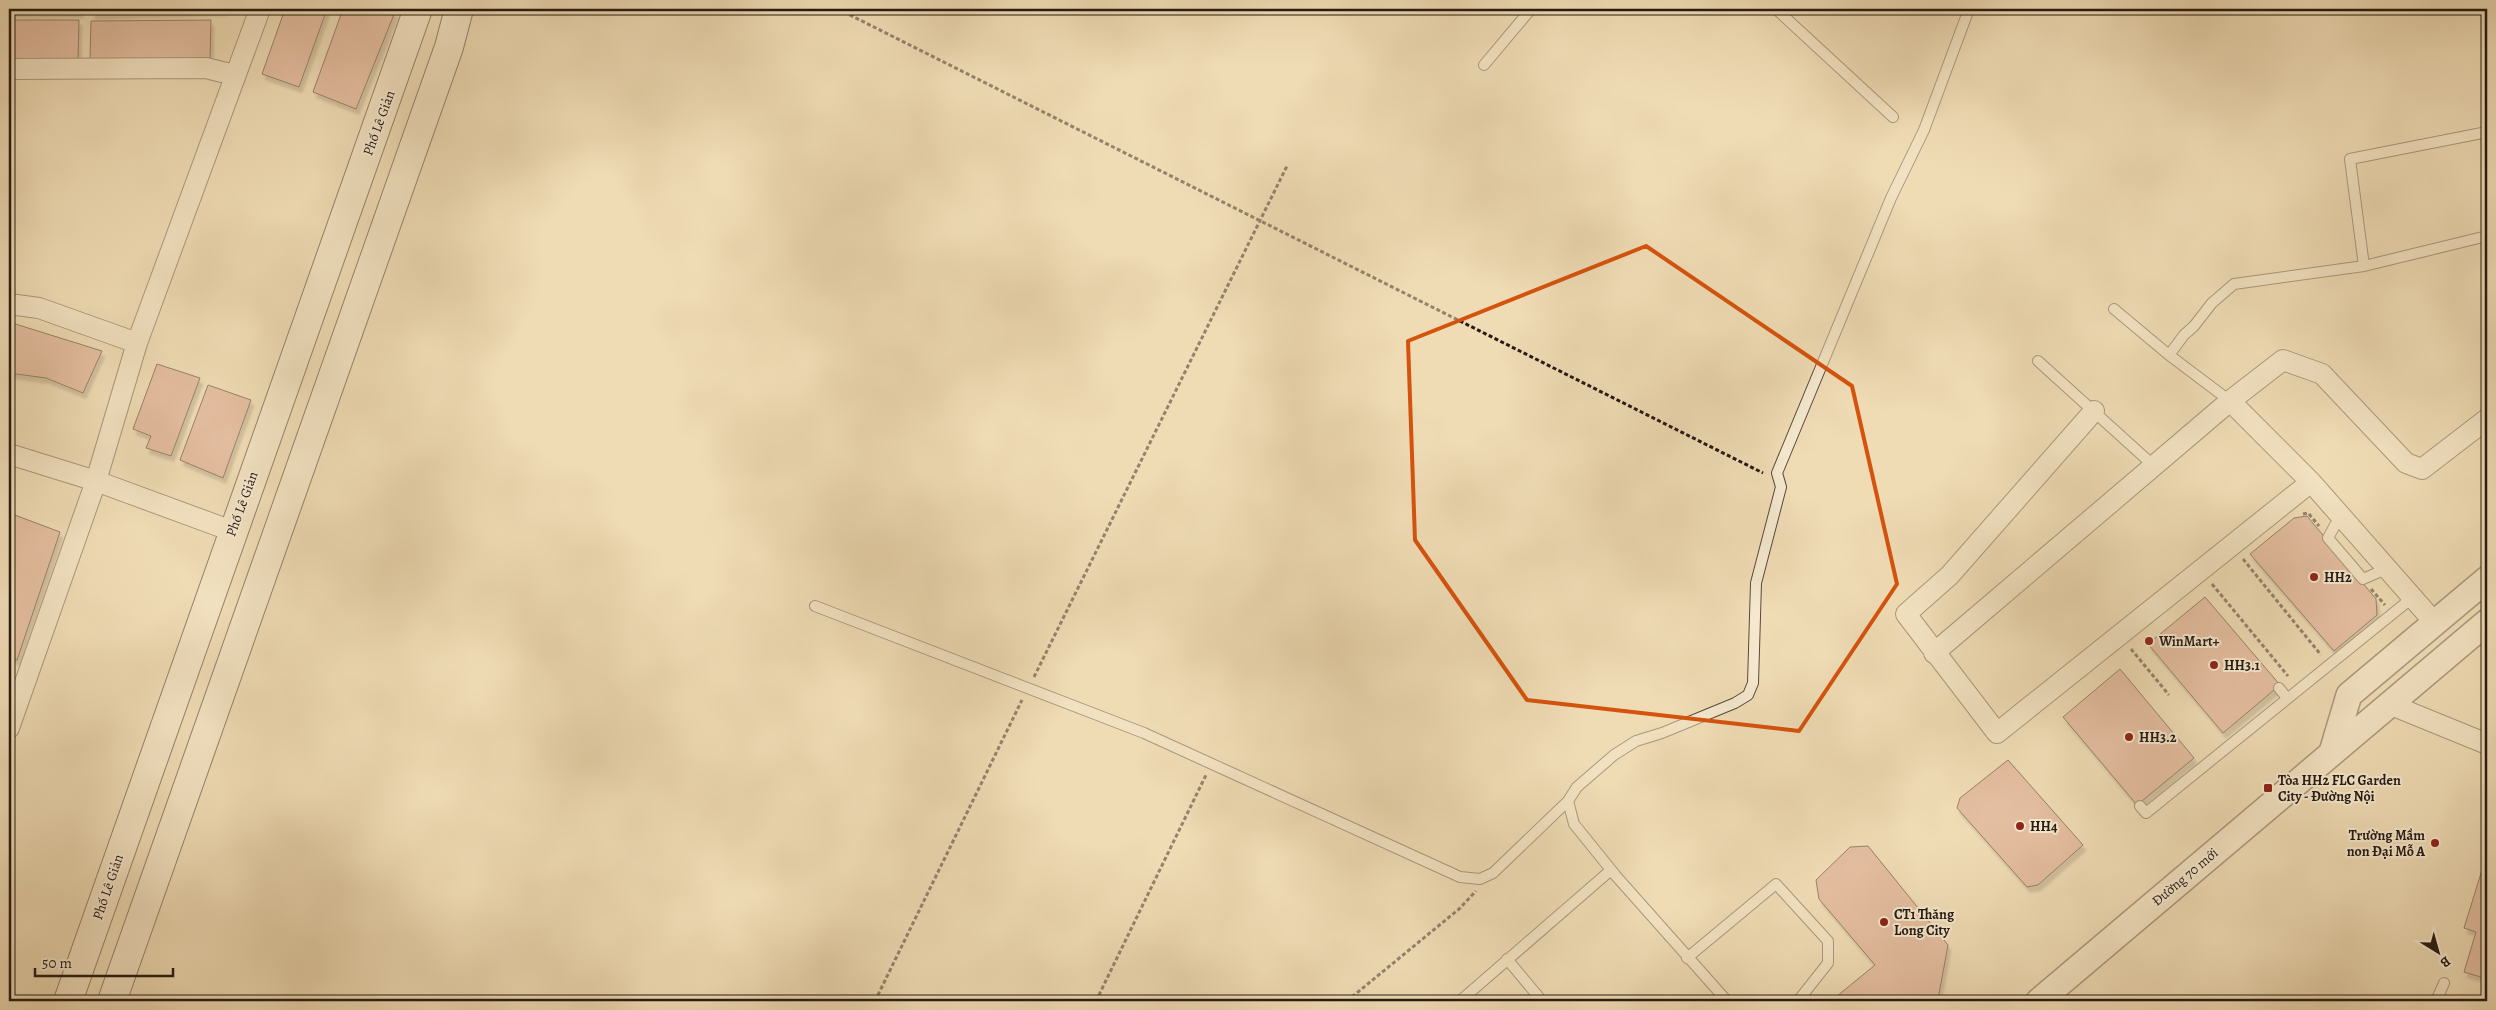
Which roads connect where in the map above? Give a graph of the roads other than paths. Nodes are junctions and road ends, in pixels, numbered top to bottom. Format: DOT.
graph roads {
  1 [pos="260,9"];
  2 [pos="418,9"];
  3 [pos="458,9"];
  4 [pos="1531,9"];
  5 [pos="1776,9"];
  6 [pos="1969,9"];
  7 [pos="1484,65"];
  8 [pos="9,68"];
  9 [pos="234,76"];
  10 [pos="1893,117"];
  11 [pos="2487,132"];
  12 [pos="2487,236"];
  13 [pos="2364,266"];
  14 [pos="9,304"];
  15 [pos="2114,309"];
  16 [pos="137,343"];
  17 [pos="2169,355"];
  18 [pos="2038,361"];
  19 [pos="2230,401"];
  20 [pos="2094,411"];
  21 [pos="2487,419"];
  22 [pos="9,454"];
  23 [pos="2154,466"];
  24 [pos="96,481"];
  25 [pos="2311,482"];
  26 [pos="2340,516"];
  27 [pos="232,531"];
  28 [pos="272,546"];
  29 [pos="2386,569"];
  30 [pos="2487,579"];
  31 [pos="2412,598"];
  32 [pos="815,606"];
  33 [pos="2487,622"];
  34 [pos="2435,623"];
  35 [pos="1934,653"];
  36 [pos="2279,688"];
  37 [pos="2287,698"];
  38 [pos="2389,704"];
  39 [pos="9,728"];
  40 [pos="2487,744"];
  41 [pos="2332,752"];
  42 [pos="1568,801"];
  43 [pos="2140,806"];
  44 [pos="1611,870"];
  45 [pos="1687,958"];
  46 [pos="1507,959"];
  47 [pos="2444,983"];
  48 [pos="68,1001"];
  49 [pos="112,1001"];
  50 [pos="1459,1001"];
  51 [pos="1542,1001"];
  52 [pos="1727,1001"];
  53 [pos="1798,1001"];
  54 [pos="2038,1001"];
  55 [pos="2438,1001"];
  1 -- 9 [label="street"];
  2 -- 27 [label="main road, Phố Lê Giản"];
  3 -- 28 [label="main road"];
  4 -- 7 [label="lane"];
  5 -- 10 [label="lane"];
  6 -- 42 [label="lane"];
  8 -- 9 [label="street"];
  9 -- 16 [label="street"];
  11 -- 13 [label="lane"];
  12 -- 13 [label="lane"];
  13 -- 17 [label="lane"];
  14 -- 16 [label="street"];
  15 -- 17 [label="lane"];
  16 -- 24 [label="street"];
  17 -- 19 [label="lane"];
  18 -- 20 [label="lane"];
  19 -- 21 [label="street"];
  19 -- 23 [label="street"];
  19 -- 25 [label="street"];
  20 -- 23 [label="lane"];
  20 -- 35 [label="street"];
  22 -- 24 [label="street"];
  23 -- 35 [label="street"];
  24 -- 27 [label="street"];
  24 -- 39 [label="street"];
  25 -- 26 [label="street"];
  25 -- 35 [label="street"];
  26 -- 29 [label="street"];
  26 -- 29 [label="lane"];
  27 -- 28 [label="main road"];
  27 -- 48 [label="main road, Phố Lê Giản"];
  28 -- 49 [label="main road"];
  29 -- 31 [label="street"];
  30 -- 34 [label="street"];
  31 -- 34 [label="street"];
  31 -- 37 [label="lane"];
  32 -- 42 [label="lane"];
  33 -- 38 [label="street, Đường 70 mới"];
  34 -- 41 [label="street"];
  36 -- 37 [label="lane"];
  37 -- 43 [label="lane"];
  38 -- 40 [label="street"];
  38 -- 41 [label="street, Đường 70 mới"];
  41 -- 54 [label="street, Đường 70 mới"];
  42 -- 44 [label="lane"];
  44 -- 45 [label="lane"];
  44 -- 46 [label="lane"];
  45 -- 52 [label="lane"];
  45 -- 53 [label="lane"];
  46 -- 50 [label="lane"];
  46 -- 51 [label="lane"];
  47 -- 55 [label="lane"];
}
